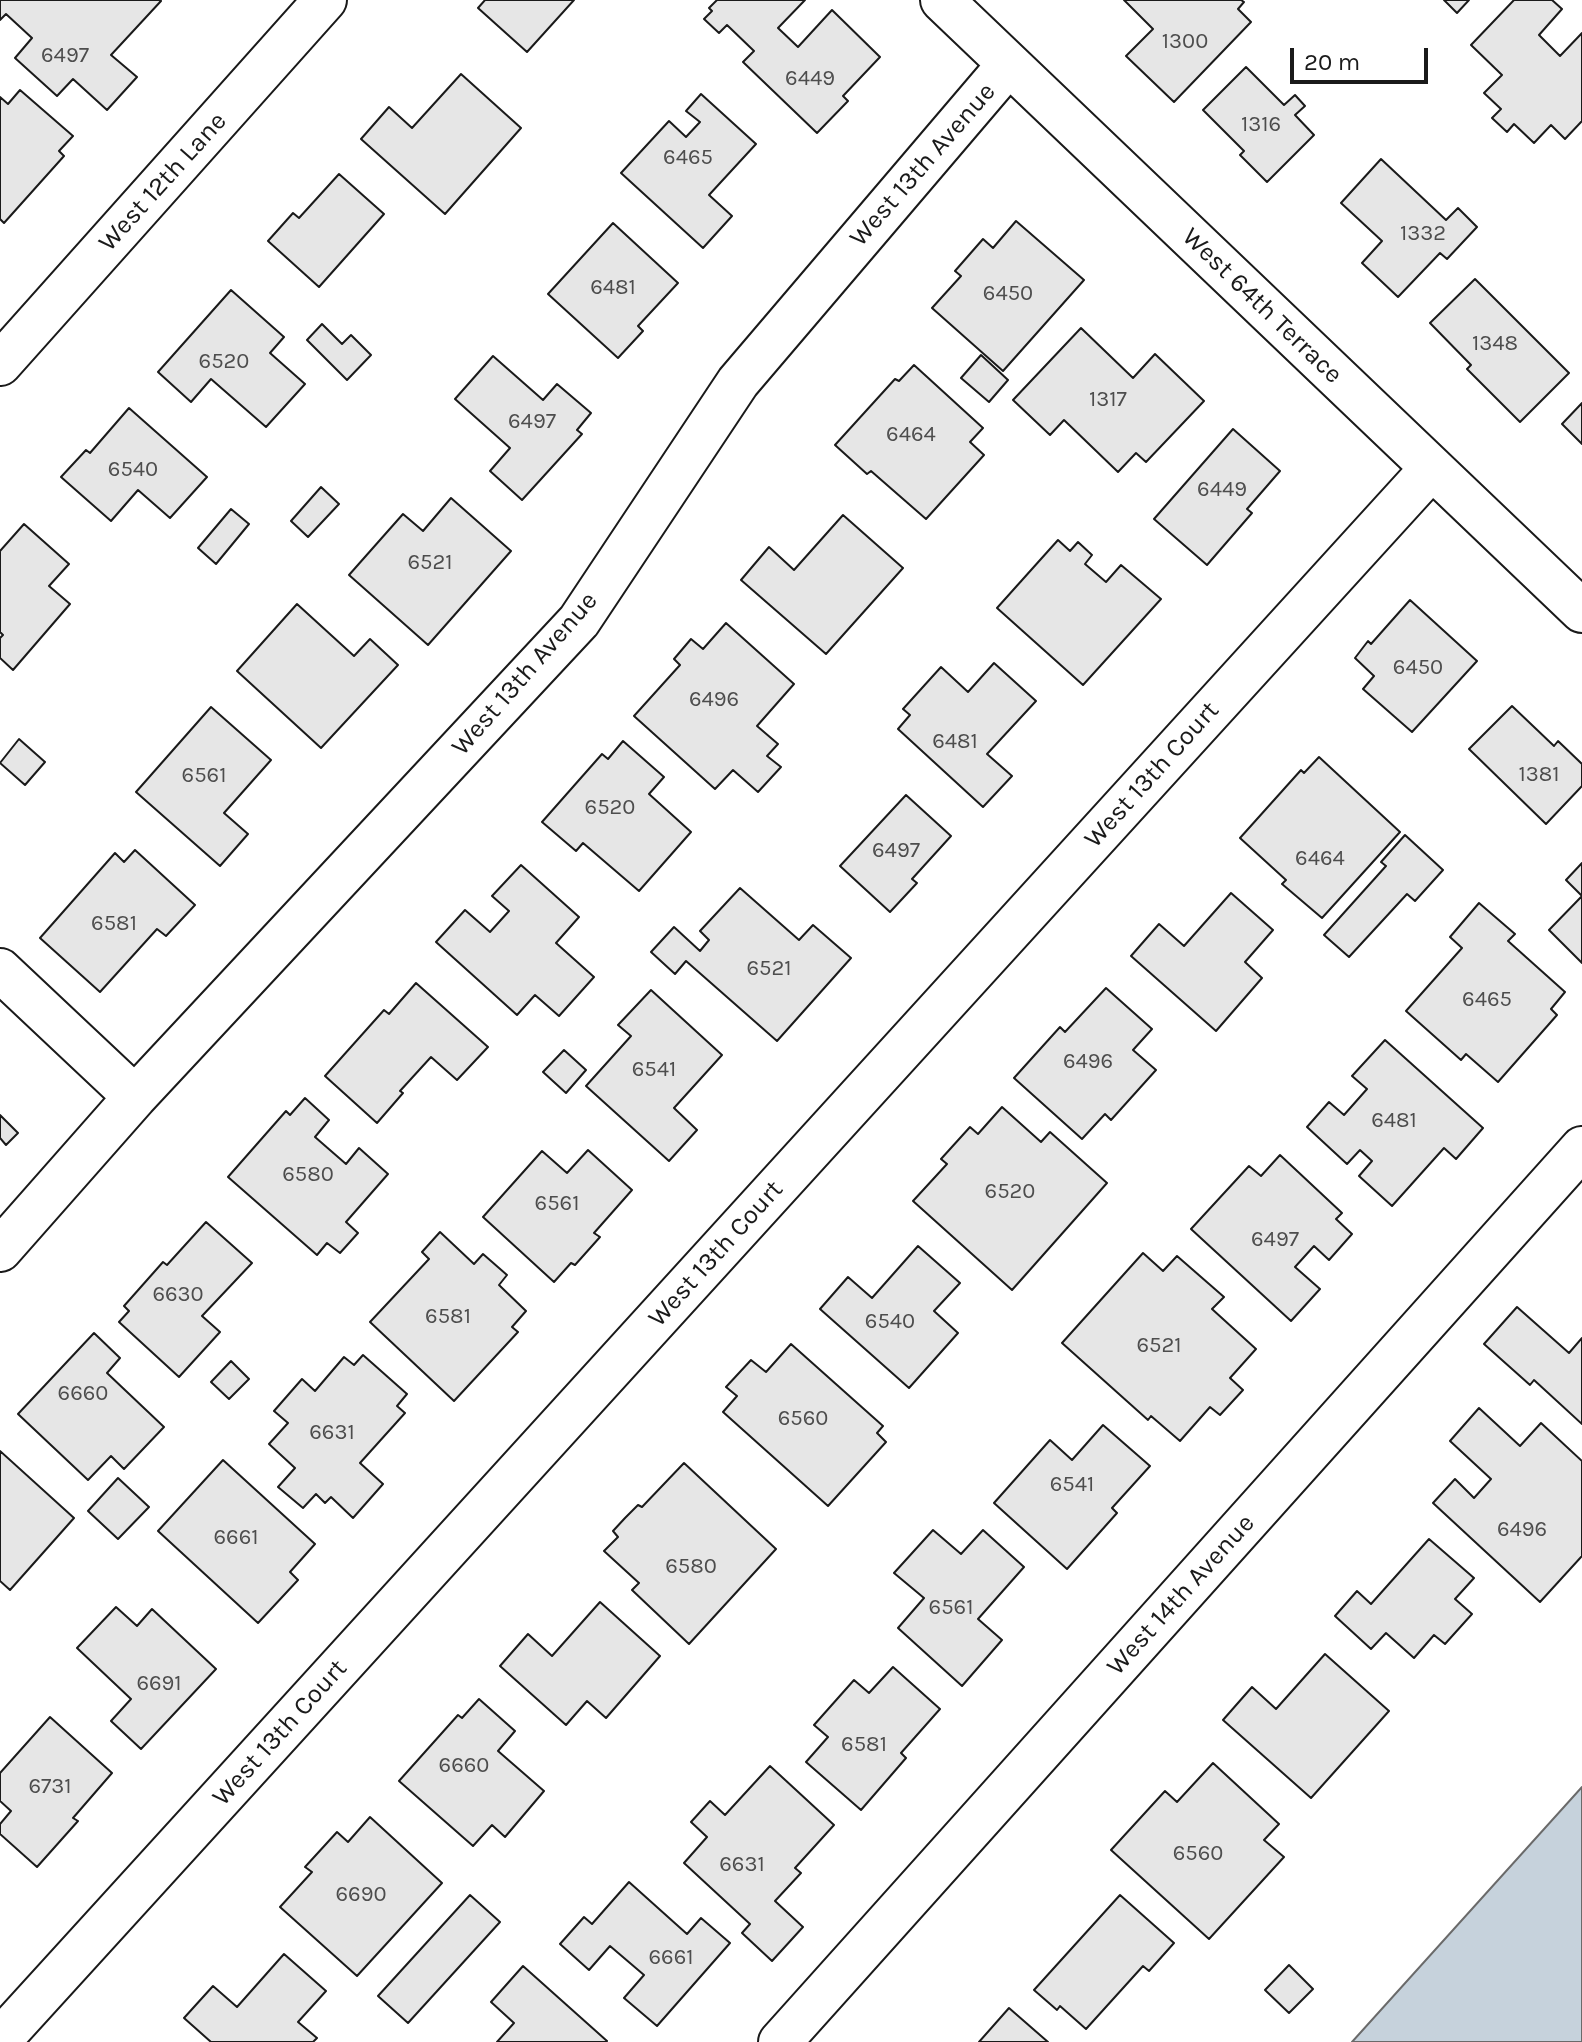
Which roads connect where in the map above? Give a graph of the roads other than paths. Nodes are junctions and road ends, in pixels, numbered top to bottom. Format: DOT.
graph roads {
  1 [pos="325,0"];
  2 [pos="942,0"];
  3 [pos="1009,64"];
  4 [pos="0,364"];
  5 [pos="1432,468"];
  6 [pos="1582,611"];
  7 [pos="0,970"];
  8 [pos="135,1097"];
  9 [pos="1582,1148"];
  10 [pos="0,1250"];
  11 [pos="0,2040"];
  12 [pos="780,2042"];
  1 -- 4 [label="street, West 12th Lane"];
  2 -- 3 [label="street, West 64th Terrace"];
  3 -- 5 [label="street, West 64th Terrace"];
  3 -- 8 [label="street, West 13th Avenue"];
  5 -- 6 [label="street, West 64th Terrace"];
  5 -- 11 [label="street, West 13th Court"];
  7 -- 8 [label="street"];
  8 -- 10 [label="street, West 13th Avenue"];
  9 -- 12 [label="street, West 14th Avenue"];
}
